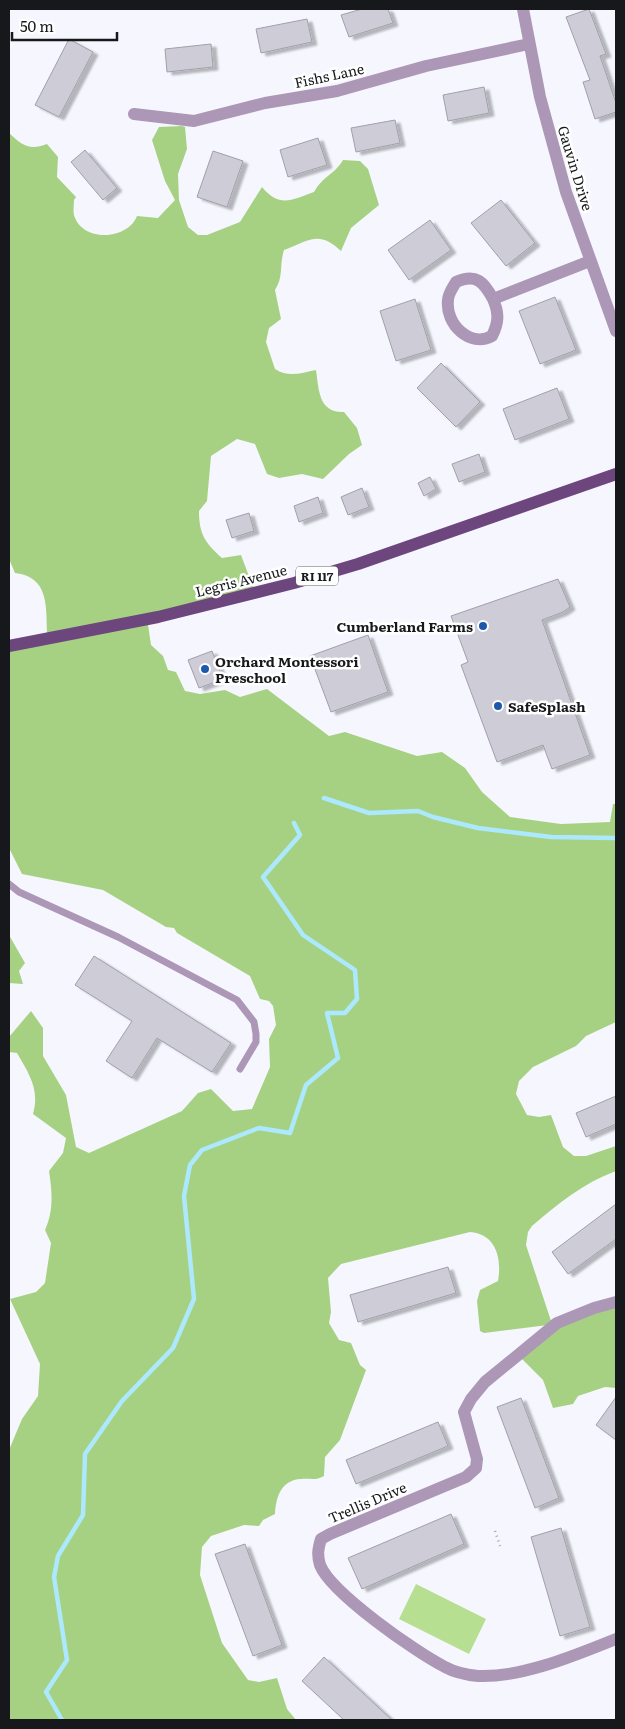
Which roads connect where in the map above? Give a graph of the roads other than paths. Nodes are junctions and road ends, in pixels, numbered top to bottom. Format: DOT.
graph roads {
  1 [pos="523,9"];
  2 [pos="529,44"];
  3 [pos="134,114"];
  4 [pos="590,261"];
  5 [pos="493,299"];
  6 [pos="616,331"];
  7 [pos="616,474"];
  8 [pos="9,646"];
  9 [pos="9,884"];
  10 [pos="240,1069"];
  11 [pos="616,1302"];
  12 [pos="616,1639"];
  1 -- 2 [label="street, Gauvin Drive"];
  2 -- 3 [label="street, Fishs Lane"];
  2 -- 4 [label="street, Gauvin Drive"];
  4 -- 5 [label="street"];
  4 -- 6 [label="street, Gauvin Drive"];
  5 -- 5 [label="street"];
  7 -- 8 [label="main road, Legris Avenue / RI 117"];
  9 -- 10 [label="lane"];
  11 -- 12 [label="street, Trellis Drive"];
}
